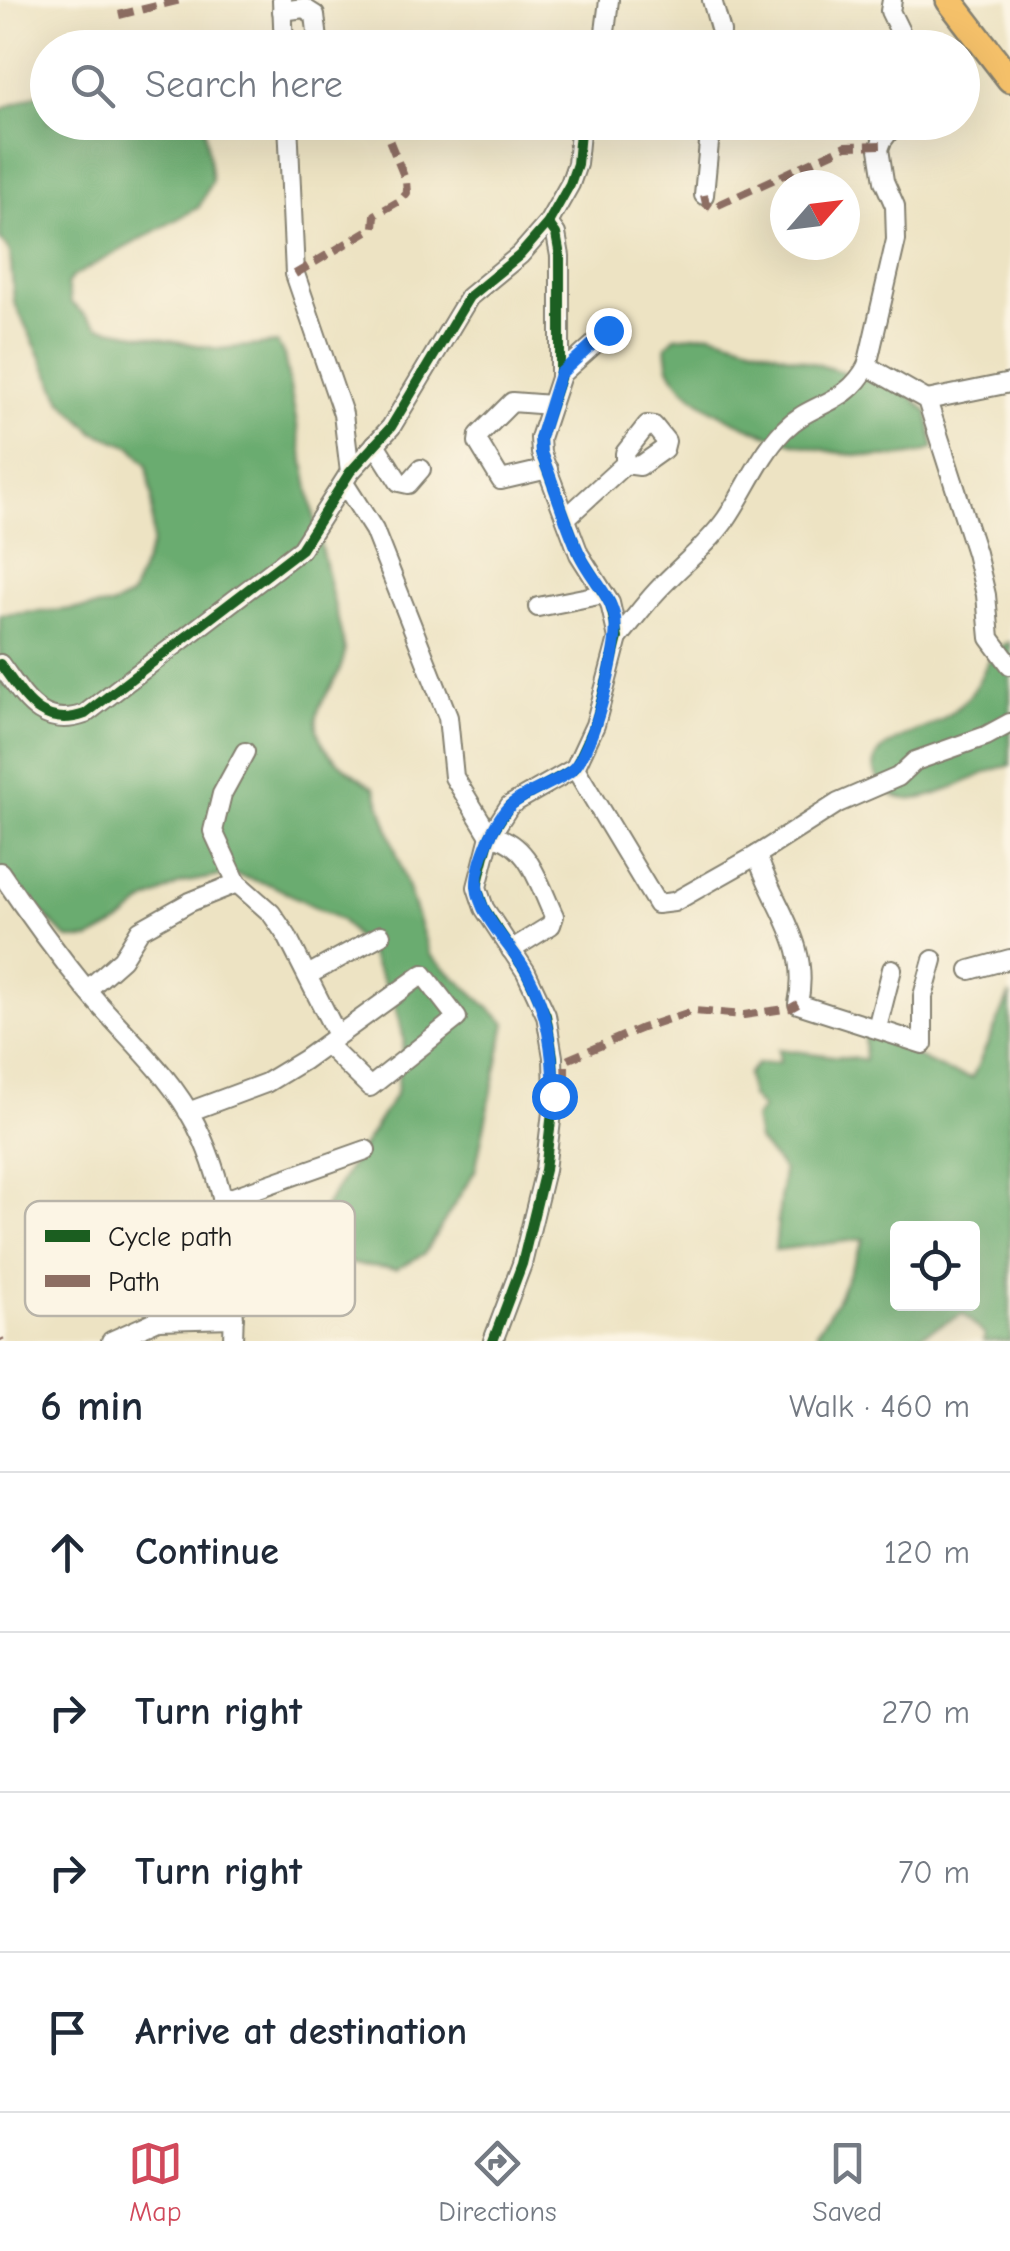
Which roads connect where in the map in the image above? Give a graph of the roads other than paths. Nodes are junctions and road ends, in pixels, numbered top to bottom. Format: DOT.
graph roads {
  1 [pos="608,0"];
  2 [pos="712,0"];
  3 [pos="892,0"];
  4 [pos="949,0"];
  5 [pos="967,0"];
  6 [pos="282,6"];
  7 [pos="317,30"];
  8 [pos="605,30"];
  9 [pos="720,30"];
  10 [pos="899,30"];
  11 [pos="972,30"];
  12 [pos="980,41"];
  13 [pos="1010,56"];
  14 [pos="1010,80"];
  15 [pos="289,140"];
  16 [pos="579,140"];
  17 [pos="709,140"];
  18 [pos="883,140"];
  19 [pos="704,195"];
  20 [pos="548,223"];
  21 [pos="608,330"];
  22 [pos="867,366"];
  23 [pos="560,374"];
  24 [pos="1010,384"];
  25 [pos="927,400"];
  26 [pos="551,405"];
  27 [pos="375,444"];
  28 [pos="625,464"];
  29 [pos="420,470"];
  30 [pos="548,470"];
  31 [pos="347,478"];
  32 [pos="566,518"];
  33 [pos="604,594"];
  34 [pos="538,607"];
  35 [pos="618,638"];
  36 [pos="0,664"];
  37 [pos="1010,664"];
  38 [pos="1010,723"];
  39 [pos="245,752"];
  40 [pos="575,768"];
  41 [pos="490,836"];
  42 [pos="757,855"];
  43 [pos="0,872"];
  44 [pos="237,882"];
  45 [pos="381,935"];
  46 [pos="511,950"];
  47 [pos="1010,959"];
  48 [pos="933,960"];
  49 [pos="892,970"];
  50 [pos="970,970"];
  51 [pos="308,974"];
  52 [pos="87,990"];
  53 [pos="876,1028"];
  54 [pos="332,1039"];
  55 [pos="188,1112"];
  56 [pos="366,1150"];
  57 [pos="222,1201"];
  58 [pos="234,1318"];
  59 [pos="111,1341"];
  60 [pos="233,1341"];
  61 [pos="493,1341"];
  1 -- 8 [label="street"];
  2 -- 9 [label="street"];
  3 -- 10 [label="street"];
  4 -- 11 [label="highway"];
  5 -- 13 [label="highway"];
  6 -- 7 [label="street"];
  12 -- 14 [label="highway"];
  15 -- 31 [label="street"];
  16 -- 20 [label="street"];
  17 -- 19 [label="street"];
  18 -- 22 [label="street"];
  20 -- 23 [label="street"];
  20 -- 27 [label="street"];
  21 -- 23 [label="street"];
  22 -- 25 [label="street"];
  22 -- 35 [label="street"];
  23 -- 26 [label="street"];
  24 -- 25 [label="street"];
  25 -- 37 [label="street"];
  26 -- 30 [label="street"];
  26 -- 30 [label="street"];
  27 -- 29 [label="street"];
  27 -- 31 [label="street"];
  28 -- 32 [label="street"];
  30 -- 32 [label="street"];
  31 -- 36 [label="street"];
  31 -- 41 [label="street"];
  32 -- 33 [label="street"];
  33 -- 34 [label="street"];
  33 -- 35 [label="street"];
  35 -- 40 [label="street"];
  38 -- 42 [label="street"];
  39 -- 44 [label="street"];
  40 -- 41 [label="street"];
  40 -- 42 [label="street"];
  41 -- 46 [label="street"];
  41 -- 46 [label="street"];
  42 -- 53 [label="street"];
  43 -- 52 [label="street"];
  44 -- 51 [label="street"];
  44 -- 52 [label="street"];
  45 -- 51 [label="street"];
  46 -- 61 [label="street"];
  47 -- 50 [label="street"];
  48 -- 53 [label="street"];
  49 -- 53 [label="street"];
  51 -- 54 [label="street"];
  52 -- 55 [label="street"];
  54 -- 54 [label="street"];
  54 -- 55 [label="street"];
  55 -- 57 [label="street"];
  56 -- 57 [label="street"];
  58 -- 59 [label="street"];
  58 -- 60 [label="street"];
}
